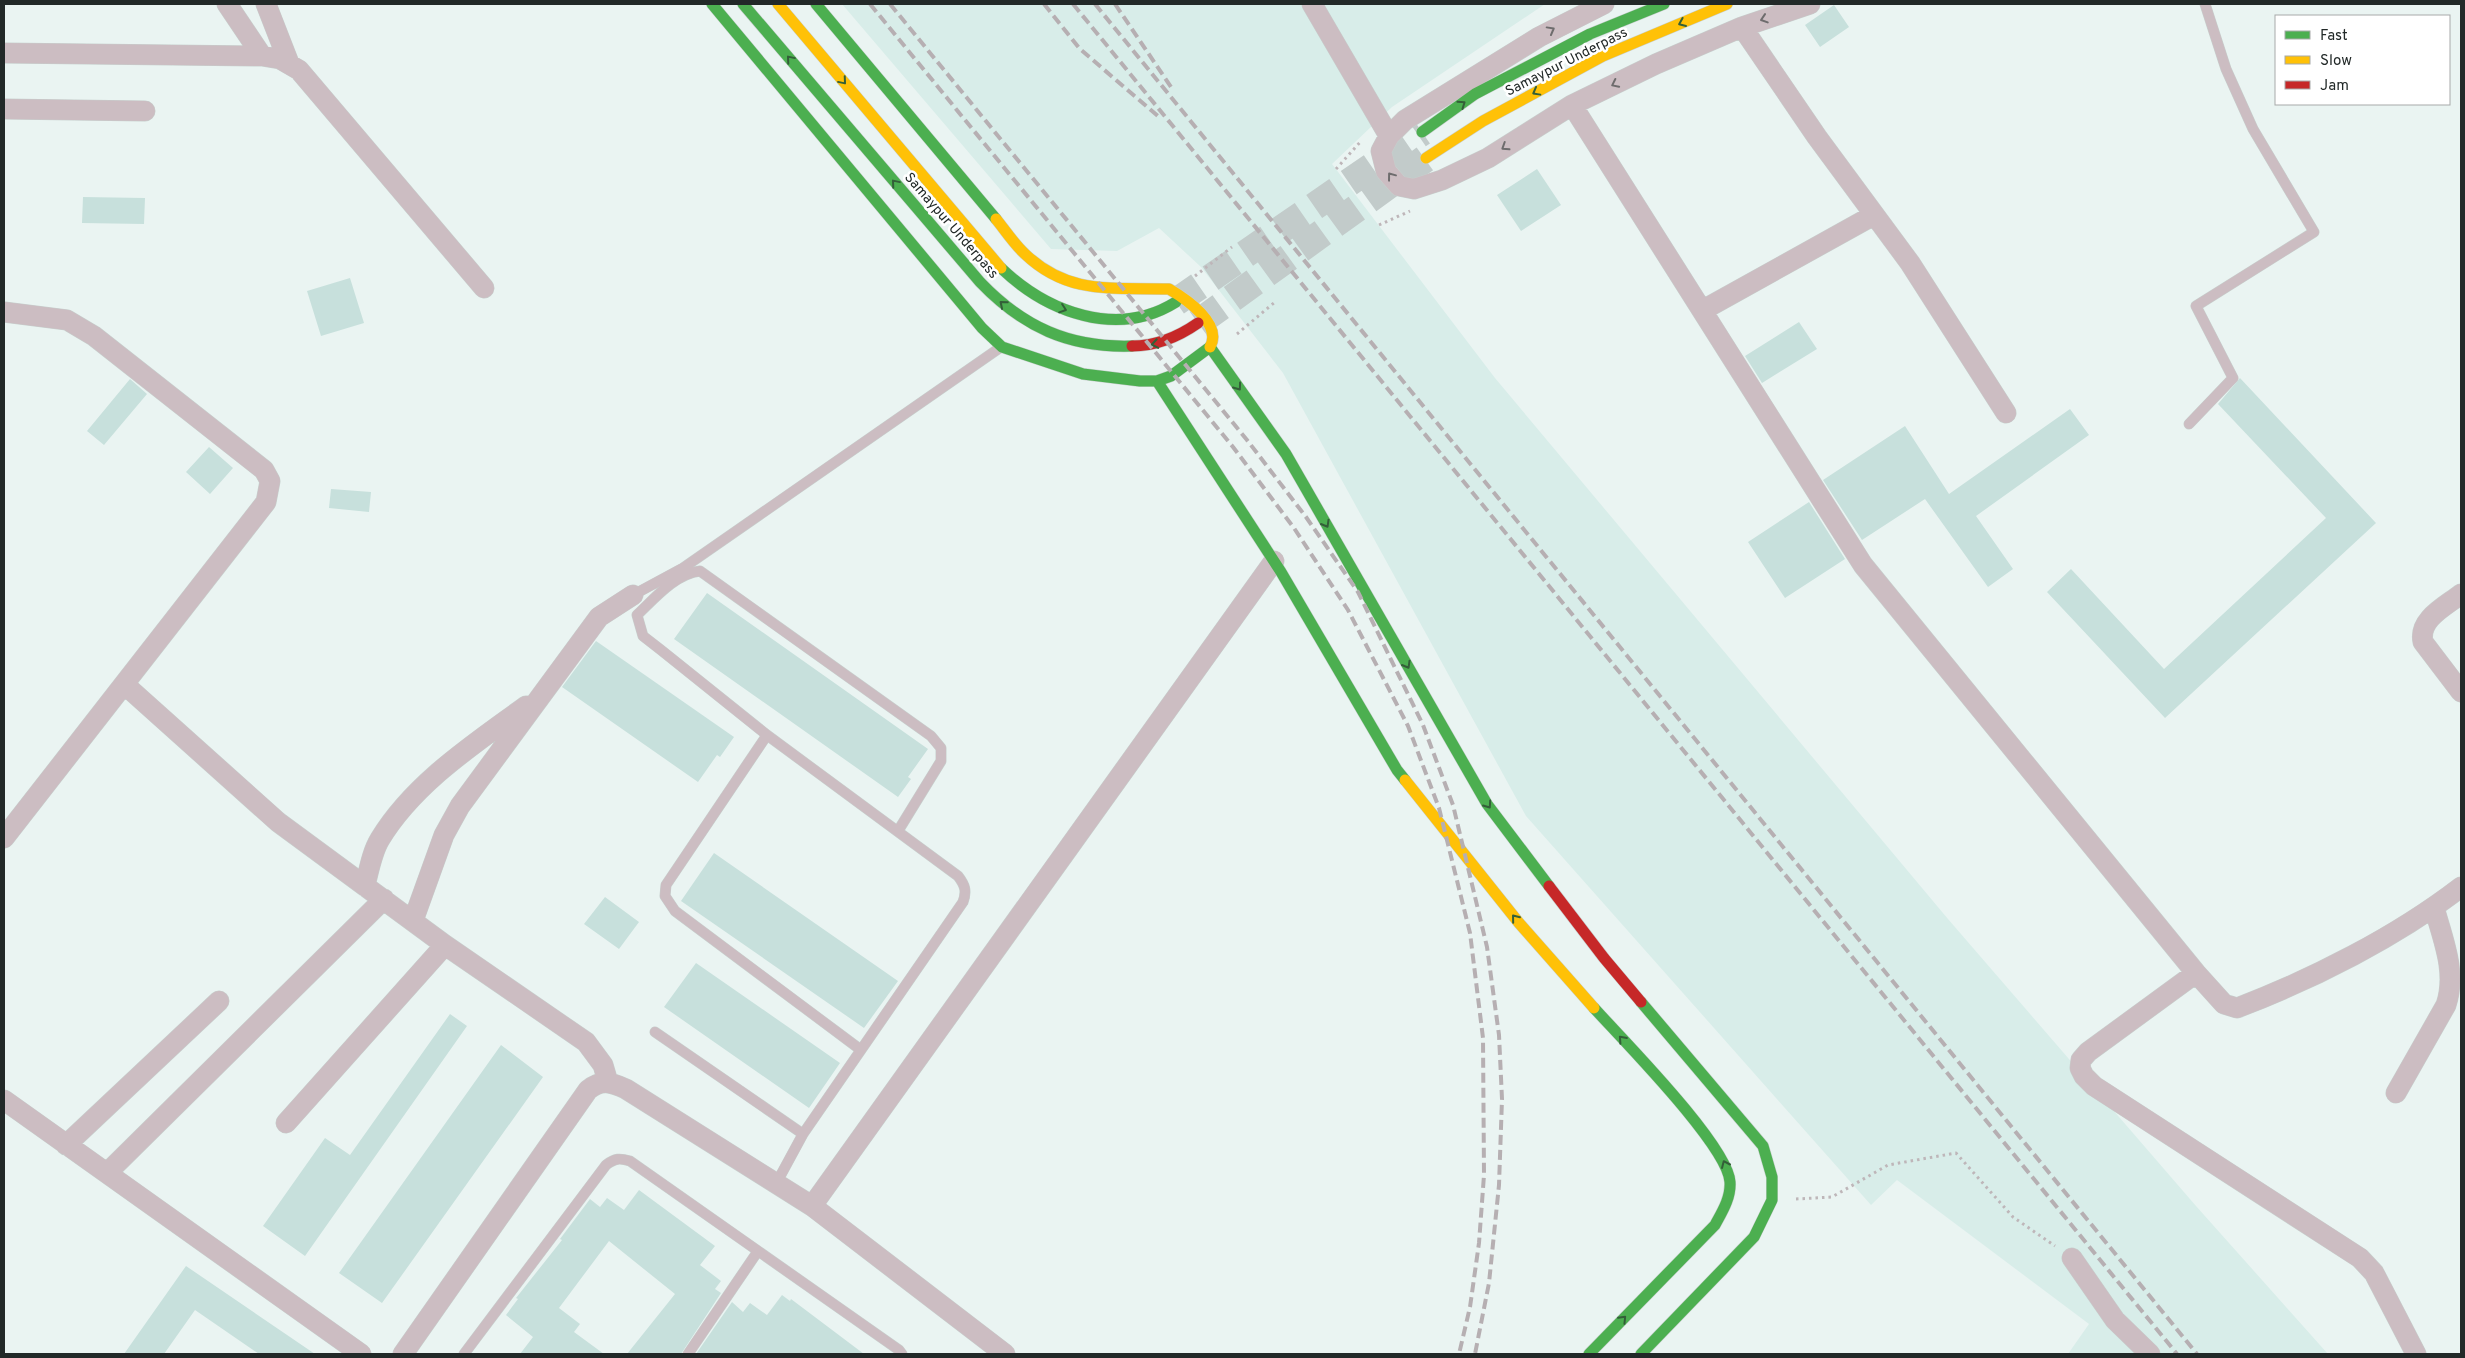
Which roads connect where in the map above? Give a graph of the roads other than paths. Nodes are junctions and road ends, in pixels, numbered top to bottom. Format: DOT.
graph roads {
  1 [pos="227,4"];
  2 [pos="266,4"];
  3 [pos="712,4"];
  4 [pos="743,4"];
  5 [pos="778,4"];
  6 [pos="816,4"];
  7 [pos="1312,4"];
  8 [pos="1604,4"];
  9 [pos="1664,4"];
  10 [pos="1727,4"];
  11 [pos="1810,4"];
  12 [pos="2205,4"];
  13 [pos="1581,8"];
  14 [pos="1742,27"];
  15 [pos="4,53"];
  16 [pos="262,56"];
  17 [pos="290,63"];
  18 [pos="1572,105"];
  19 [pos="4,109"];
  20 [pos="145,111"];
  21 [pos="1422,132"];
  22 [pos="1389,136"];
  23 [pos="1426,158"];
  24 [pos="1874,215"];
  25 [pos="484,288"];
  26 [pos="1176,302"];
  27 [pos="1703,310"];
  28 [pos="4,312"];
  29 [pos="1198,323"];
  30 [pos="1002,347"];
  31 [pos="1210,348"];
  32 [pos="1157,381"];
  33 [pos="2006,413"];
  34 [pos="2189,424"];
  35 [pos="1274,561"];
  36 [pos="2461,594"];
  37 [pos="633,595"];
  38 [pos="124,684"];
  39 [pos="547,690"];
  40 [pos="2461,692"];
  41 [pos="767,735"];
  42 [pos="898,831"];
  43 [pos="4,838"];
  44 [pos="365,886"];
  45 [pos="2461,887"];
  46 [pos="384,899"];
  47 [pos="2434,908"];
  48 [pos="413,921"];
  49 [pos="445,945"];
  50 [pos="2196,973"];
  51 [pos="219,1001"];
  52 [pos="655,1032"];
  53 [pos="861,1050"];
  54 [pos="608,1082"];
  55 [pos="2396,1093"];
  56 [pos="4,1100"];
  57 [pos="286,1124"];
  58 [pos="803,1134"];
  59 [pos="66,1145"];
  60 [pos="107,1173"];
  61 [pos="777,1182"];
  62 [pos="812,1206"];
  63 [pos="758,1251"];
  64 [pos="2072,1258"];
  65 [pos="983,1348"];
  66 [pos="361,1354"];
  67 [pos="403,1354"];
  68 [pos="464,1354"];
  69 [pos="688,1354"];
  70 [pos="902,1354"];
  71 [pos="1005,1354"];
  72 [pos="1589,1354"];
  73 [pos="1641,1354"];
  74 [pos="2150,1354"];
  75 [pos="2416,1354"];
  1 -- 16 [label="street"];
  2 -- 17 [label="street"];
  3 -- 30 [label="street"];
  29 -- 4 [label="street, Samaypur Underpass, one-way"];
  5 -- 26 [label="street, Samaypur Underpass, one-way"];
  6 -- 31 [label="street"];
  7 -- 22 [label="street"];
  8 -- 13 [label="street"];
  21 -- 9 [label="street, Samaypur Underpass, one-way"];
  10 -- 23 [label="street, Samaypur Underpass, one-way"];
  11 -- 14 [label="street, one-way"];
  12 -- 34 [label="lane"];
  22 -- 13 [label="street, one-way"];
  14 -- 18 [label="street, one-way"];
  14 -- 24 [label="street"];
  15 -- 16 [label="street"];
  16 -- 17 [label="street"];
  17 -- 25 [label="street"];
  18 -- 22 [label="street, one-way"];
  18 -- 27 [label="street"];
  19 -- 20 [label="street"];
  24 -- 27 [label="street"];
  24 -- 33 [label="street"];
  27 -- 50 [label="street"];
  28 -- 38 [label="street"];
  30 -- 32 [label="street"];
  30 -- 37 [label="lane"];
  31 -- 32 [label="street"];
  31 -- 73 [label="street, one-way"];
  32 -- 35 [label="street"];
  35 -- 62 [label="street"];
  72 -- 35 [label="street, one-way"];
  36 -- 40 [label="street"];
  37 -- 39 [label="street"];
  38 -- 43 [label="street"];
  38 -- 44 [label="street"];
  39 -- 44 [label="street"];
  39 -- 48 [label="street"];
  41 -- 42 [label="lane"];
  41 -- 42 [label="lane"];
  41 -- 53 [label="lane"];
  42 -- 53 [label="lane"];
  44 -- 46 [label="street"];
  45 -- 47 [label="street"];
  46 -- 48 [label="street"];
  46 -- 60 [label="street"];
  47 -- 50 [label="street"];
  47 -- 55 [label="street"];
  48 -- 49 [label="street"];
  49 -- 54 [label="street"];
  49 -- 57 [label="street"];
  50 -- 75 [label="street"];
  51 -- 59 [label="street"];
  52 -- 58 [label="lane"];
  53 -- 58 [label="lane"];
  54 -- 61 [label="street"];
  54 -- 67 [label="street"];
  56 -- 59 [label="street"];
  58 -- 61 [label="lane"];
  59 -- 60 [label="street"];
  60 -- 66 [label="street"];
  61 -- 62 [label="street"];
  62 -- 65 [label="street"];
  63 -- 68 [label="lane"];
  63 -- 69 [label="lane"];
  63 -- 70 [label="lane"];
  64 -- 74 [label="street"];
  65 -- 71 [label="street"];
}
